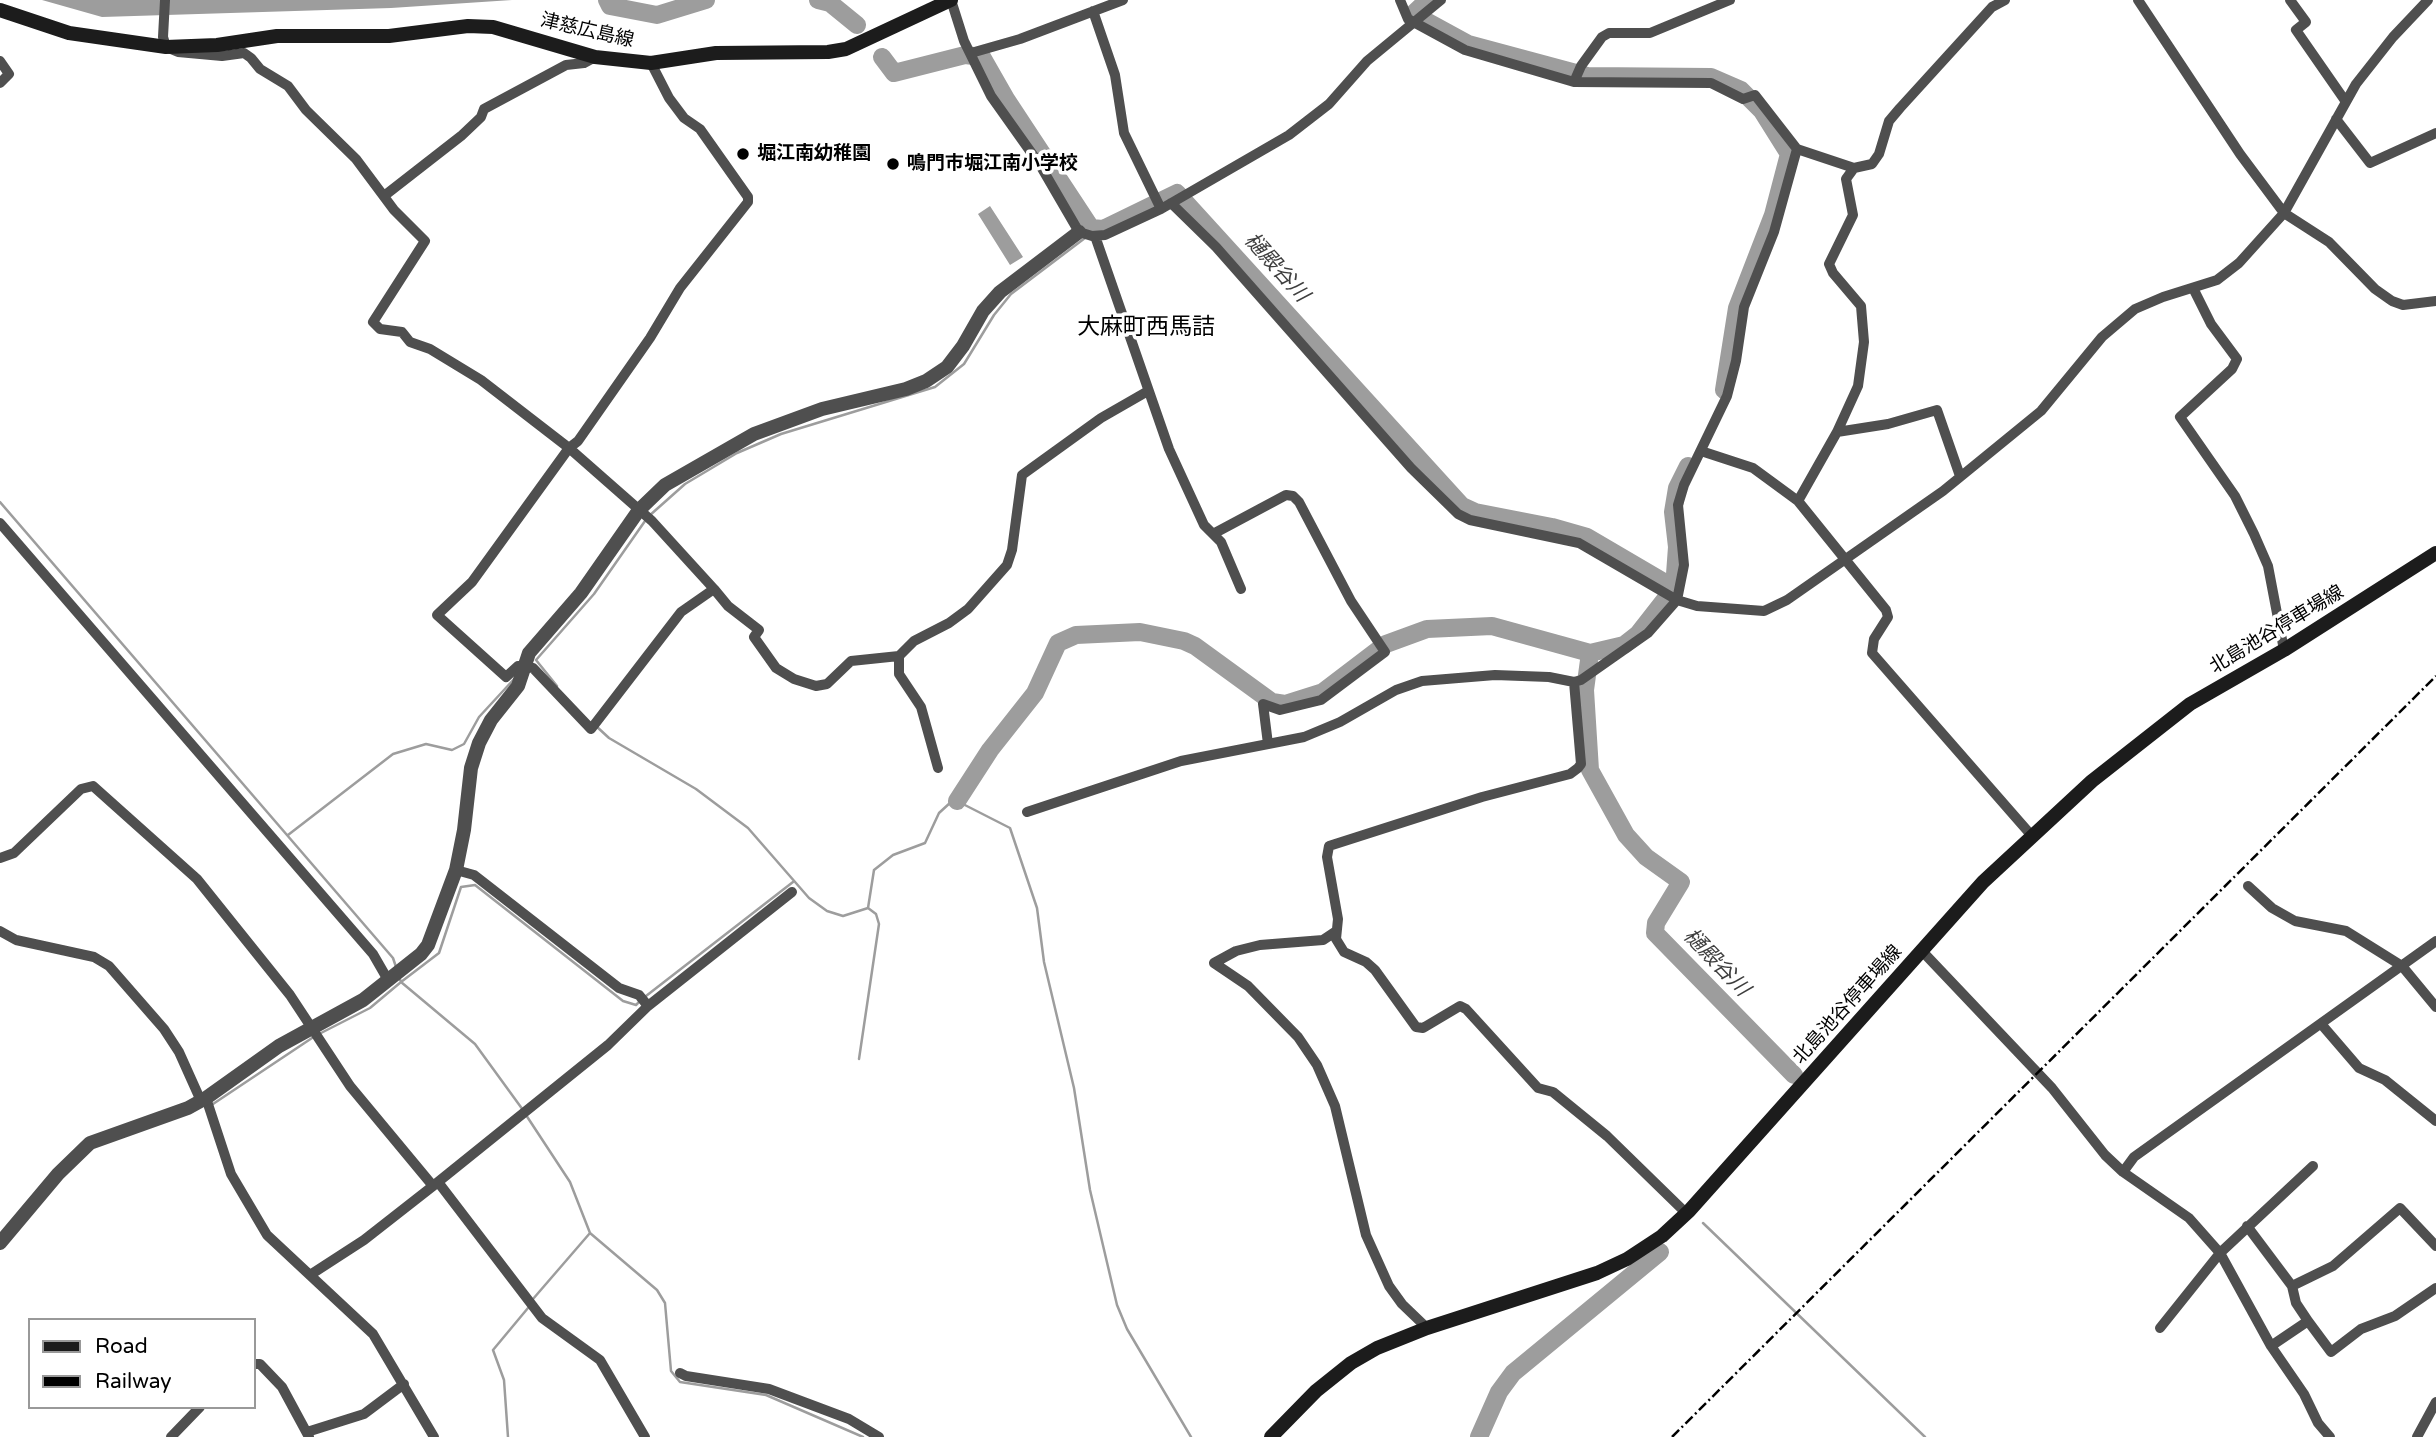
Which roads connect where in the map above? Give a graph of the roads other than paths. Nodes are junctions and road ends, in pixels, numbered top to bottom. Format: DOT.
graph roads {
  1 [pos="165,0"];
  2 [pos="951,0"];
  3 [pos="1123,0"];
  4 [pos="1400,0"];
  5 [pos="1441,0"];
  6 [pos="1730,0"];
  7 [pos="2005,0"];
  8 [pos="2138,0"];
  9 [pos="2290,0"];
  10 [pos="2428,0"];
  11 [pos="0,10"];
  12 [pos="1093,11"];
  13 [pos="1418,18"];
  14 [pos="165,42"];
  15 [pos="972,55"];
  16 [pos="595,57"];
  17 [pos="0,61"];
  18 [pos="650,63"];
  19 [pos="1576,76"];
  20 [pos="0,83"];
  21 [pos="2346,102"];
  22 [pos="2336,119"];
  23 [pos="2436,133"];
  24 [pos="1795,154"];
  25 [pos="1851,172"];
  26 [pos="384,196"];
  27 [pos="1173,202"];
  28 [pos="2284,213"];
  29 [pos="1087,234"];
  30 [pos="2194,290"];
  31 [pos="2436,301"];
  32 [pos="1148,391"];
  33 [pos="1837,432"];
  34 [pos="569,448"];
  35 [pos="1701,450"];
  36 [pos="1960,476"];
  37 [pos="1798,501"];
  38 [pos="645,515"];
  39 [pos="0,523"];
  40 [pos="1213,534"];
  41 [pos="2436,553"];
  42 [pos="1845,558"];
  43 [pos="714,589"];
  44 [pos="1241,589"];
  45 [pos="1671,596"];
  46 [pos="2284,650"];
  47 [pos="899,656"];
  48 [pos="526,667"];
  49 [pos="1582,679"];
  50 [pos="1268,744"];
  51 [pos="938,768"];
  52 [pos="1027,812"];
  53 [pos="2032,836"];
  54 [pos="0,858"];
  55 [pos="456,870"];
  56 [pos="2248,886"];
  57 [pos="792,892"];
  58 [pos="0,931"];
  59 [pos="1335,932"];
  60 [pos="2436,941"];
  61 [pos="1922,951"];
  62 [pos="2402,966"];
  63 [pos="390,978"];
  64 [pos="644,1001"];
  65 [pos="2436,1007"];
  66 [pos="2322,1025"];
  67 [pos="313,1034"];
  68 [pos="203,1100"];
  69 [pos="2436,1121"];
  70 [pos="2313,1166"];
  71 [pos="2123,1172"];
  72 [pos="435,1184"];
  73 [pos="1686,1213"];
  74 [pos="2247,1226"];
  75 [pos="0,1243"];
  76 [pos="2436,1246"];
  77 [pos="2220,1253"];
  78 [pos="310,1275"];
  79 [pos="2292,1286"];
  80 [pos="2436,1288"];
  81 [pos="2308,1321"];
  82 [pos="1427,1328"];
  83 [pos="2160,1328"];
  84 [pos="2271,1346"];
  85 [pos="256,1364"];
  86 [pos="680,1373"];
  87 [pos="404,1384"];
  88 [pos="2436,1402"];
  89 [pos="198,1409"];
  90 [pos="308,1435"];
  91 [pos="171,1437"];
  92 [pos="434,1437"];
  93 [pos="645,1437"];
  94 [pos="879,1437"];
  95 [pos="1271,1437"];
  96 [pos="2330,1437"];
  97 [pos="2417,1437"];
  1 -- 14 [label="street"];
  2 -- 15 [label="street"];
  2 -- 18 [label="main road, 津慈広島線"];
  3 -- 12 [label="street"];
  4 -- 13 [label="street"];
  5 -- 13 [label="street"];
  6 -- 19 [label="street"];
  7 -- 25 [label="street"];
  8 -- 28 [label="street"];
  9 -- 21 [label="street"];
  10 -- 21 [label="street"];
  11 -- 14 [label="main road, 津慈広島線"];
  12 -- 15 [label="street"];
  12 -- 27 [label="street"];
  13 -- 19 [label="street"];
  13 -- 27 [label="street"];
  14 -- 16 [label="main road, 津慈広島線"];
  14 -- 26 [label="street"];
  15 -- 29 [label="street"];
  16 -- 18 [label="main road, 津慈広島線"];
  16 -- 26 [label="street"];
  17 -- 20 [label="street"];
  18 -- 34 [label="street"];
  19 -- 24 [label="street"];
  21 -- 22 [label="street"];
  22 -- 23 [label="street"];
  22 -- 28 [label="street"];
  24 -- 25 [label="street"];
  24 -- 35 [label="street"];
  25 -- 33 [label="street"];
  26 -- 34 [label="street"];
  27 -- 29 [label="street"];
  27 -- 45 [label="street"];
  28 -- 30 [label="street"];
  28 -- 31 [label="street"];
  29 -- 32 [label="street"];
  29 -- 38 [label="street"];
  30 -- 36 [label="street"];
  30 -- 46 [label="street"];
  32 -- 40 [label="street"];
  32 -- 47 [label="street"];
  33 -- 36 [label="street"];
  33 -- 37 [label="street"];
  34 -- 38 [label="street"];
  34 -- 48 [label="street"];
  35 -- 37 [label="street"];
  35 -- 45 [label="street"];
  36 -- 42 [label="street"];
  37 -- 42 [label="street"];
  38 -- 43 [label="street"];
  38 -- 48 [label="street"];
  39 -- 63 [label="street"];
  40 -- 44 [label="street"];
  40 -- 50 [label="street"];
  41 -- 46 [label="main road, 北島池谷停車場線"];
  42 -- 45 [label="street"];
  42 -- 53 [label="street"];
  43 -- 47 [label="street"];
  43 -- 48 [label="street"];
  45 -- 49 [label="street"];
  46 -- 53 [label="main road, 北島池谷停車場線"];
  47 -- 51 [label="street"];
  48 -- 55 [label="street"];
  49 -- 50 [label="street"];
  49 -- 59 [label="street"];
  50 -- 52 [label="street"];
  53 -- 61 [label="main road, 北島池谷停車場線"];
  54 -- 67 [label="street"];
  55 -- 63 [label="street"];
  55 -- 64 [label="street"];
  56 -- 62 [label="street"];
  57 -- 64 [label="street"];
  58 -- 68 [label="street"];
  59 -- 73 [label="street"];
  59 -- 82 [label="street"];
  60 -- 62 [label="street"];
  61 -- 71 [label="street"];
  61 -- 73 [label="main road, 北島池谷停車場線"];
  62 -- 65 [label="street"];
  62 -- 66 [label="street"];
  63 -- 67 [label="street"];
  64 -- 72 [label="street"];
  66 -- 69 [label="street"];
  66 -- 71 [label="street"];
  67 -- 68 [label="street"];
  67 -- 72 [label="street"];
  68 -- 75 [label="street"];
  68 -- 78 [label="street"];
  70 -- 74 [label="street"];
  71 -- 77 [label="street"];
  72 -- 78 [label="street"];
  72 -- 93 [label="street"];
  73 -- 82 [label="main road, 北島池谷停車場線"];
  74 -- 77 [label="street"];
  74 -- 79 [label="street"];
  76 -- 79 [label="street"];
  77 -- 83 [label="street"];
  77 -- 84 [label="street"];
  78 -- 87 [label="street"];
  79 -- 81 [label="street"];
  80 -- 81 [label="street"];
  81 -- 84 [label="street"];
  82 -- 95 [label="main road, 北島池谷停車場線"];
  84 -- 96 [label="street"];
  85 -- 90 [label="street"];
  86 -- 94 [label="street"];
  87 -- 90 [label="street"];
  87 -- 92 [label="street"];
  88 -- 97 [label="street"];
  89 -- 91 [label="street"];
}
